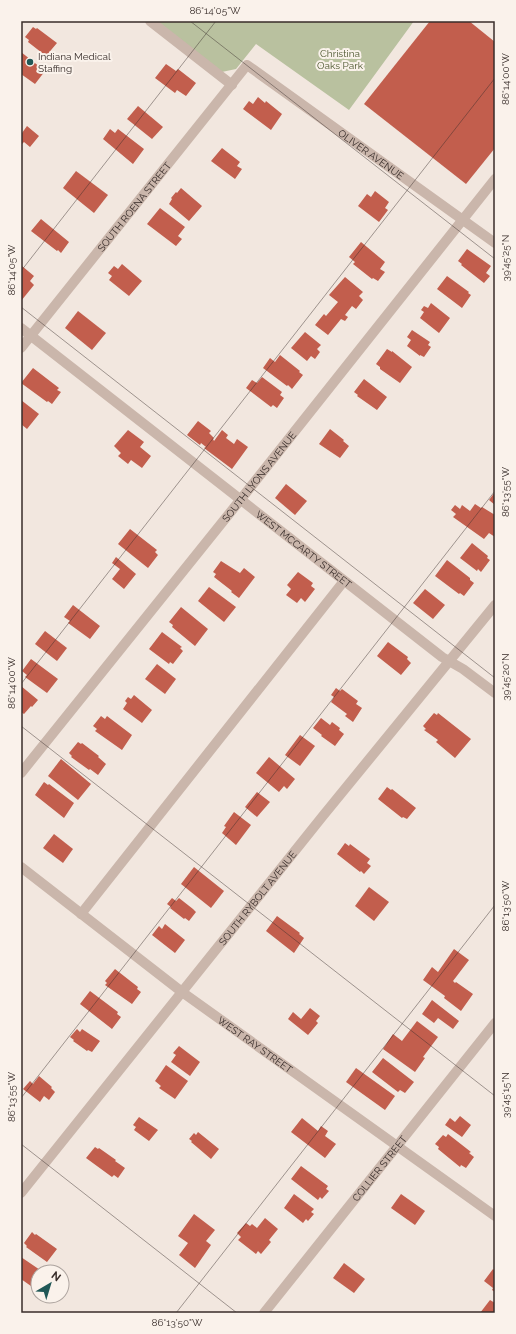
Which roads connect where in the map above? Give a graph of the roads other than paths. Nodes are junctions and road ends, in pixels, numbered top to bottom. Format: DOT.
graph roads {
  1 [pos="150,21"];
  2 [pos="247,65"];
  3 [pos="232,85"];
  4 [pos="495,178"];
  5 [pos="463,220"];
  6 [pos="495,243"];
  7 [pos="21,328"];
  8 [pos="31,336"];
  9 [pos="21,348"];
  10 [pos="241,500"];
  11 [pos="344,580"];
  12 [pos="495,605"];
  13 [pos="449,661"];
  14 [pos="495,693"];
  15 [pos="21,773"];
  16 [pos="21,867"];
  17 [pos="81,914"];
  18 [pos="182,992"];
  19 [pos="495,1023"];
  20 [pos="397,1146"];
  21 [pos="21,1192"];
  22 [pos="495,1216"];
  23 [pos="264,1313"];
  1 -- 3 [label="street"];
  2 -- 3 [label="street, SOUTH ROENA STREET"];
  2 -- 5 [label="street, OLIVER AVENUE"];
  3 -- 8 [label="street, SOUTH ROENA STREET"];
  4 -- 5 [label="street, SOUTH LYONS AVENUE"];
  5 -- 6 [label="street, OLIVER AVENUE"];
  5 -- 10 [label="street, SOUTH LYONS AVENUE"];
  7 -- 8 [label="street, WEST MCCARTY STREET"];
  8 -- 9 [label="street, SOUTH ROENA STREET"];
  8 -- 10 [label="street, WEST MCCARTY STREET"];
  10 -- 11 [label="street, WEST MCCARTY STREET"];
  10 -- 15 [label="street, SOUTH LYONS AVENUE"];
  11 -- 13 [label="street, WEST MCCARTY STREET"];
  11 -- 17 [label="street"];
  12 -- 13 [label="street, SOUTH RYBOLT AVENUE"];
  13 -- 14 [label="street, WEST MCCARTY STREET"];
  13 -- 18 [label="street, SOUTH RYBOLT AVENUE"];
  16 -- 17 [label="street, WEST RAY STREET"];
  17 -- 18 [label="street, WEST RAY STREET"];
  18 -- 20 [label="street, WEST RAY STREET"];
  18 -- 21 [label="street, SOUTH RYBOLT AVENUE"];
  19 -- 20 [label="street, COLLIER STREET"];
  20 -- 22 [label="street, WEST RAY STREET"];
  20 -- 23 [label="street, COLLIER STREET"];
}
